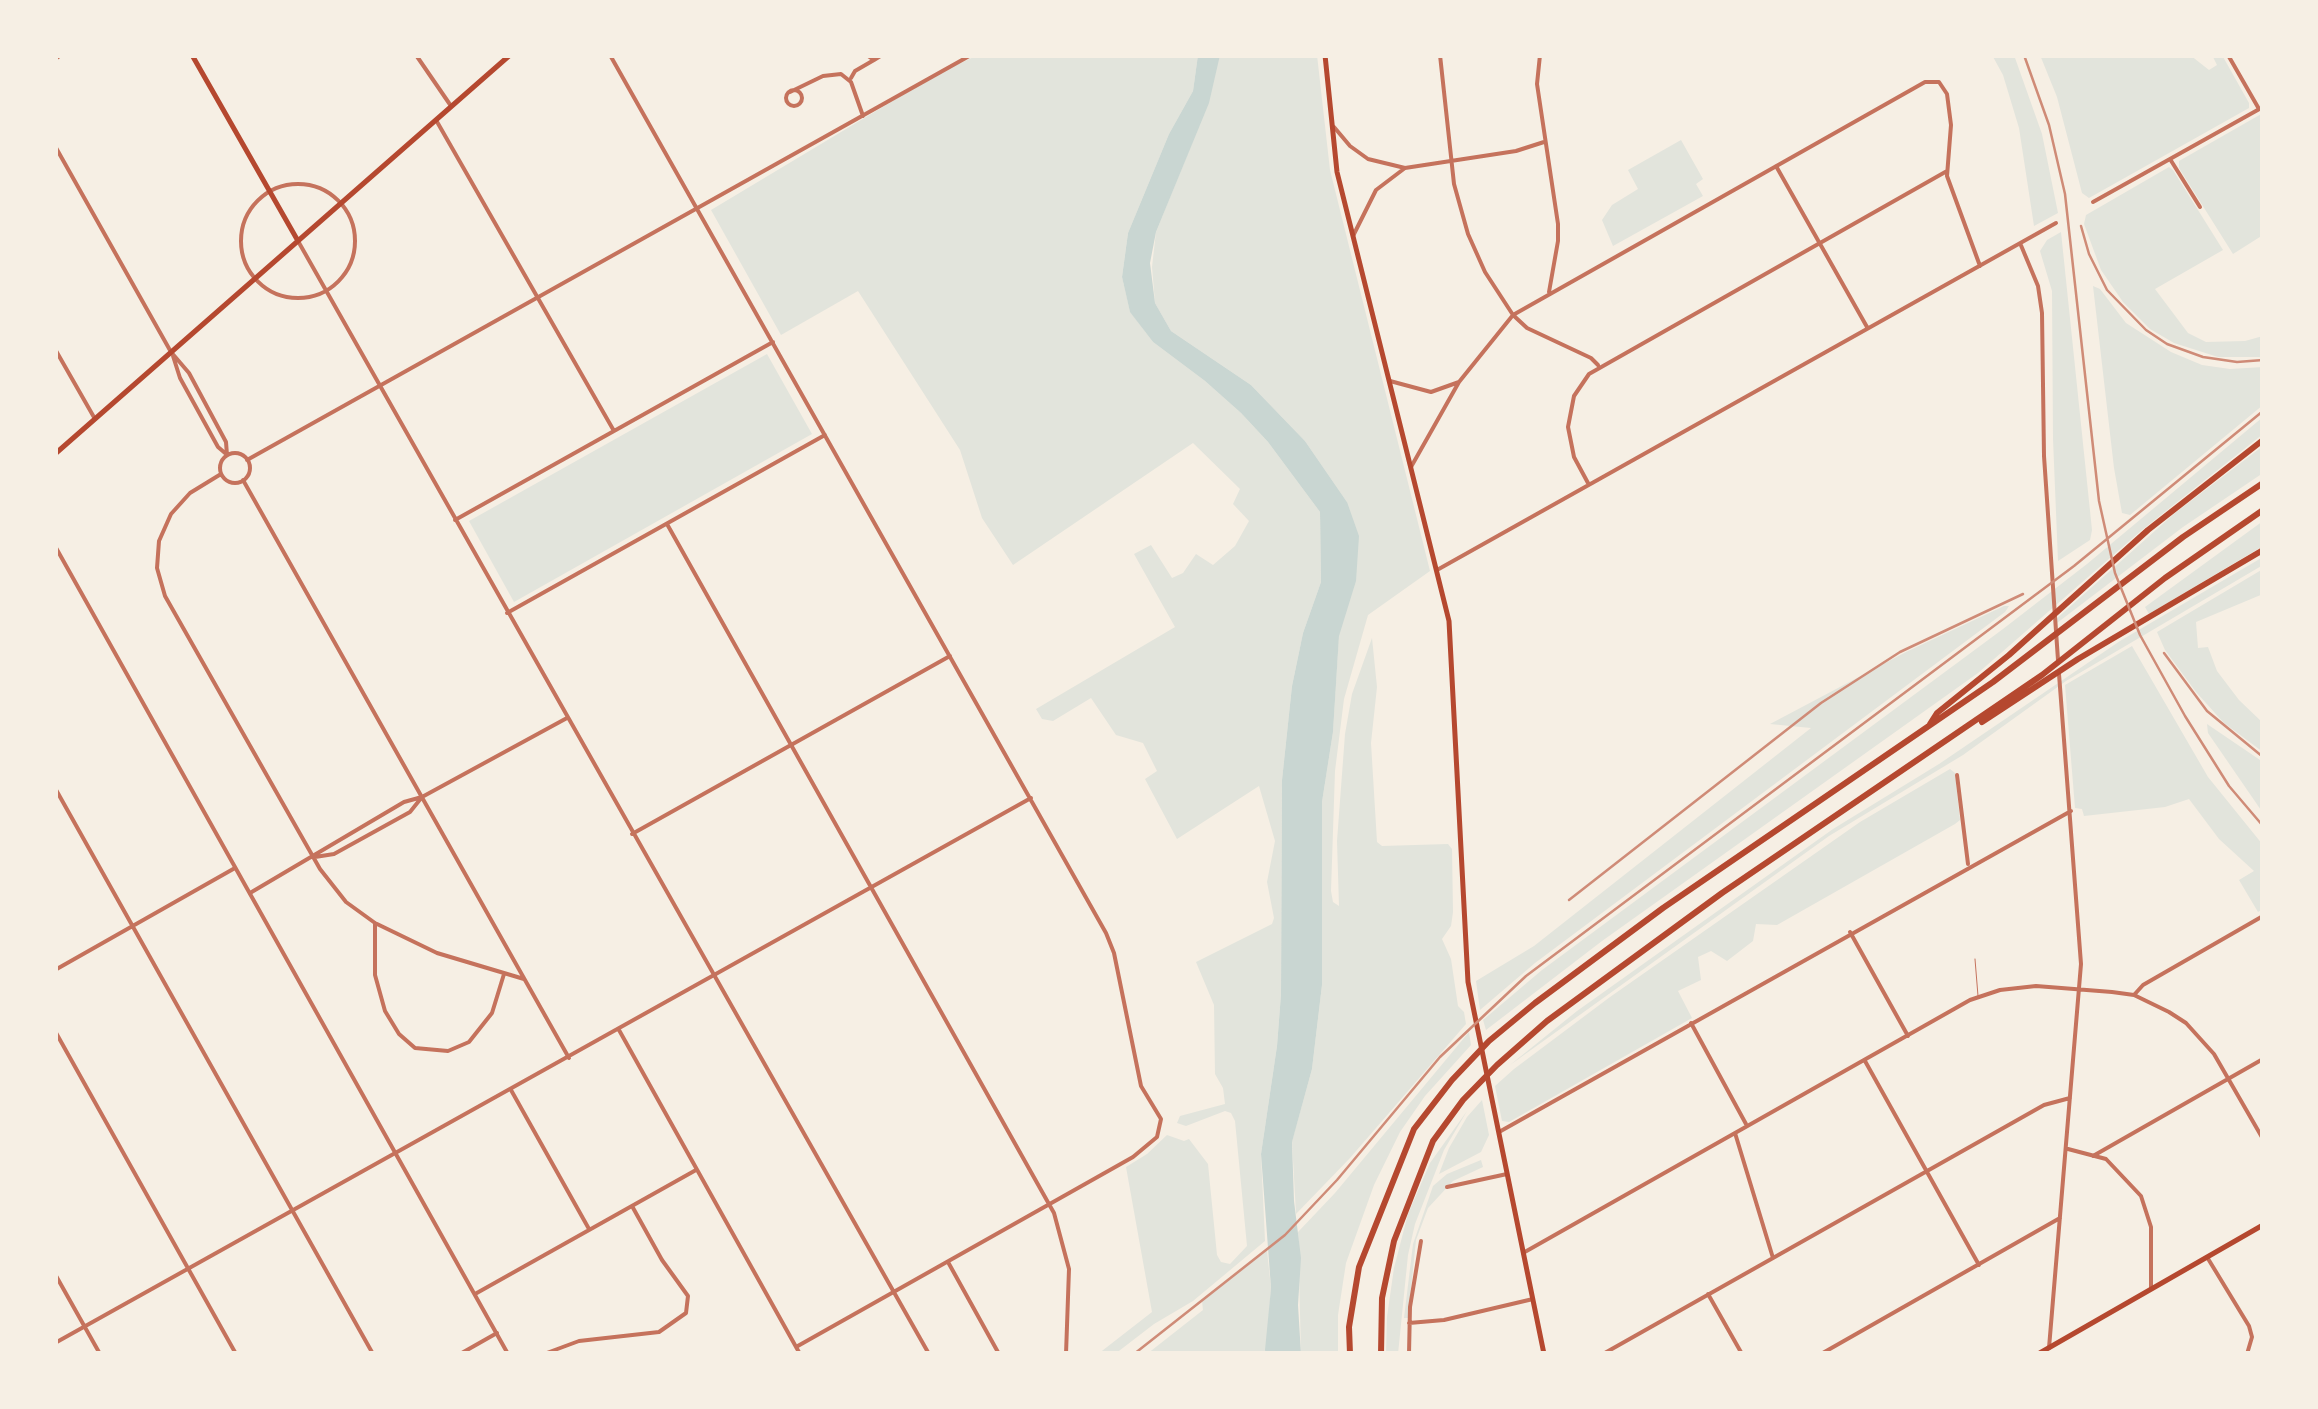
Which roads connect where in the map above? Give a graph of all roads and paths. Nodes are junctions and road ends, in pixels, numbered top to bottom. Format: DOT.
graph roads {
  1 [pos="62,55"];
  2 [pos="192,55"];
  3 [pos="416,55"];
  4 [pos="510,55"];
  5 [pos="610,55"];
  6 [pos="867,55"];
  7 [pos="882,55"];
  8 [pos="971,55"];
  9 [pos="1325,55"];
  10 [pos="1440,55"];
  11 [pos="1540,55"];
  12 [pos="2228,55"];
  13 [pos="55,58"];
  14 [pos="874,60"];
  15 [pos="850,81"];
  16 [pos="790,92"];
  17 [pos="451,106"];
  18 [pos="2261,108"];
  19 [pos="863,116"];
  20 [pos="436,120"];
  21 [pos="1333,125"];
  22 [pos="1545,142"];
  23 [pos="55,146"];
  24 [pos="2170,159"];
  25 [pos="1450,161"];
  26 [pos="1776,166"];
  27 [pos="1405,168"];
  28 [pos="1947,172"];
  29 [pos="270,192"];
  30 [pos="2093,202"];
  31 [pos="341,204"];
  32 [pos="2200,206"];
  33 [pos="697,208"];
  34 [pos="2056,223"];
  35 [pos="1353,236"];
  36 [pos="298,241"];
  37 [pos="1819,242"];
  38 [pos="2020,243"];
  39 [pos="1980,266"];
  40 [pos="256,278"];
  41 [pos="326,290"];
  42 [pos="1548,294"];
  43 [pos="538,298"];
  44 [pos="1513,315"];
  45 [pos="1868,329"];
  46 [pos="773,342"];
  47 [pos="55,348"];
  48 [pos="172,352"];
  49 [pos="1599,366"];
  50 [pos="1390,381"];
  51 [pos="1459,382"];
  52 [pos="380,386"];
  53 [pos="95,419"];
  54 [pos="614,431"];
  55 [pos="825,436"];
  56 [pos="2263,440"];
  57 [pos="55,454"];
  58 [pos="228,455"];
  59 [pos="247,460"];
  60 [pos="1411,467"];
  61 [pos="221,474"];
  62 [pos="243,480"];
  63 [pos="2263,483"];
  64 [pos="1589,485"];
  65 [pos="2263,510"];
  66 [pos="456,520"];
  67 [pos="666,524"];
  68 [pos="55,546"];
  69 [pos="2263,550"];
  70 [pos="1437,570"];
  71 [pos="508,613"];
  72 [pos="950,656"];
  73 [pos="566,718"];
  74 [pos="1928,727"];
  75 [pos="792,745"];
  76 [pos="1900,772"];
  77 [pos="1957,774"];
  78 [pos="55,788"];
  79 [pos="422,797"];
  80 [pos="1031,798"];
  81 [pos="2070,811"];
  82 [pos="632,834"];
  83 [pos="314,858"];
  84 [pos="1968,866"];
  85 [pos="235,868"];
  86 [pos="872,887"];
  87 [pos="250,893"];
  88 [pos="2263,916"];
  89 [pos="375,924"];
  90 [pos="132,926"];
  91 [pos="1850,932"];
  92 [pos="1975,959"];
  93 [pos="55,970"];
  94 [pos="504,974"];
  95 [pos="714,976"];
  96 [pos="524,980"];
  97 [pos="2080,989"];
  98 [pos="2134,995"];
  99 [pos="1978,997"];
  100 [pos="1692,1023"];
  101 [pos="619,1030"];
  102 [pos="55,1031"];
  103 [pos="1908,1036"];
  104 [pos="570,1058"];
  105 [pos="2263,1059"];
  106 [pos="1865,1061"];
  107 [pos="2228,1078"];
  108 [pos="512,1090"];
  109 [pos="2070,1098"];
  110 [pos="1747,1126"];
  111 [pos="1498,1132"];
  112 [pos="1735,1133"];
  113 [pos="2263,1139"];
  114 [pos="2066,1149"];
  115 [pos="396,1154"];
  116 [pos="2093,1156"];
  117 [pos="696,1170"];
  118 [pos="1926,1171"];
  119 [pos="1507,1174"];
  120 [pos="1447,1188"];
  121 [pos="1049,1203"];
  122 [pos="632,1206"];
  123 [pos="293,1210"];
  124 [pos="2060,1218"];
  125 [pos="2263,1225"];
  126 [pos="590,1230"];
  127 [pos="1421,1241"];
  128 [pos="1523,1253"];
  129 [pos="2207,1257"];
  130 [pos="1774,1258"];
  131 [pos="947,1261"];
  132 [pos="1979,1265"];
  133 [pos="189,1269"];
  134 [pos="55,1274"];
  135 [pos="2151,1289"];
  136 [pos="894,1292"];
  137 [pos="475,1294"];
  138 [pos="1708,1294"];
  139 [pos="1533,1300"];
  140 [pos="1409,1323"];
  141 [pos="85,1327"];
  142 [pos="497,1334"];
  143 [pos="55,1343"];
  144 [pos="798,1350"];
  145 [pos="2049,1351"];
  146 [pos="2251,1352"];
  147 [pos="100,1354"];
  148 [pos="236,1354"];
  149 [pos="373,1354"];
  150 [pos="460,1354"];
  151 [pos="508,1354"];
  152 [pos="544,1354"];
  153 [pos="791,1354"];
  154 [pos="929,1354"];
  155 [pos="999,1354"];
  156 [pos="1066,1354"];
  157 [pos="1349,1354"];
  158 [pos="1381,1354"];
  159 [pos="1409,1354"];
  160 [pos="1544,1354"];
  161 [pos="1602,1354"];
  162 [pos="1742,1354"];
  163 [pos="1821,1354"];
  164 [pos="2038,1354"];
  1 -- 13 [label="street"];
  2 -- 29 [label="main road"];
  3 -- 17 [label="street"];
  4 -- 17 [label="main road"];
  5 -- 33 [label="street"];
  6 -- 14 [label="street"];
  7 -- 14 [label="street"];
  8 -- 19 [label="street"];
  9 -- 21 [label="main road"];
  10 -- 25 [label="street"];
  11 -- 22 [label="street"];
  12 -- 18 [label="street"];
  14 -- 15 [label="street"];
  15 -- 16 [label="street"];
  15 -- 19 [label="street"];
  17 -- 20 [label="main road"];
  18 -- 24 [label="street"];
  19 -- 33 [label="street"];
  20 -- 31 [label="main road"];
  20 -- 43 [label="street"];
  21 -- 27 [label="street"];
  21 -- 35 [label="main road"];
  22 -- 25 [label="street"];
  22 -- 42 [label="street"];
  23 -- 48 [label="street"];
  24 -- 30 [label="street"];
  24 -- 32 [label="street"];
  25 -- 27 [label="street"];
  25 -- 44 [label="street"];
  26 -- 28 [label="street"];
  26 -- 37 [label="street"];
  26 -- 42 [label="street"];
  27 -- 35 [label="street"];
  28 -- 37 [label="street"];
  28 -- 39 [label="street"];
  29 -- 31 [label="street"];
  29 -- 36 [label="main road"];
  29 -- 40 [label="street"];
  31 -- 36 [label="main road"];
  31 -- 41 [label="street"];
  33 -- 43 [label="street"];
  33 -- 46 [label="street"];
  34 -- 38 [label="street"];
  35 -- 50 [label="main road"];
  36 -- 40 [label="main road"];
  36 -- 41 [label="street"];
  37 -- 45 [label="street"];
  37 -- 49 [label="street"];
  38 -- 39 [label="street"];
  38 -- 81 [label="street"];
  39 -- 45 [label="street"];
  40 -- 41 [label="street"];
  40 -- 48 [label="main road"];
  41 -- 52 [label="street"];
  42 -- 44 [label="street"];
  43 -- 52 [label="street"];
  43 -- 54 [label="street"];
  44 -- 49 [label="street"];
  44 -- 51 [label="street"];
  45 -- 64 [label="street"];
  46 -- 54 [label="street"];
  46 -- 55 [label="street"];
  47 -- 53 [label="street"];
  48 -- 53 [label="main road"];
  48 -- 58 [label="street"];
  48 -- 58 [label="street"];
  49 -- 64 [label="street"];
  50 -- 51 [label="street"];
  50 -- 60 [label="main road"];
  51 -- 60 [label="street"];
  52 -- 59 [label="street"];
  52 -- 66 [label="street"];
  53 -- 57 [label="main road"];
  54 -- 66 [label="street"];
  55 -- 67 [label="street"];
  55 -- 72 [label="street"];
  56 -- 74 [label="highway"];
  58 -- 59 [label="street"];
  58 -- 61 [label="street"];
  59 -- 62 [label="street"];
  60 -- 70 [label="main road"];
  61 -- 62 [label="street"];
  61 -- 83 [label="street"];
  62 -- 79 [label="street"];
  63 -- 74 [label="highway"];
  64 -- 70 [label="street"];
  65 -- 76 [label="highway"];
  66 -- 71 [label="street"];
  67 -- 71 [label="street"];
  67 -- 75 [label="street"];
  68 -- 85 [label="street"];
  69 -- 76 [label="highway"];
  70 -- 111 [label="main road"];
  71 -- 73 [label="street"];
  72 -- 75 [label="street"];
  72 -- 80 [label="street"];
  73 -- 79 [label="street"];
  73 -- 82 [label="street"];
  74 -- 157 [label="highway"];
  75 -- 82 [label="street"];
  75 -- 86 [label="street"];
  76 -- 158 [label="highway"];
  77 -- 84 [label="street"];
  78 -- 90 [label="street"];
  79 -- 83 [label="street"];
  79 -- 83 [label="street"];
  79 -- 96 [label="street"];
  80 -- 86 [label="street"];
  80 -- 121 [label="street"];
  81 -- 84 [label="street"];
  81 -- 97 [label="street"];
  82 -- 95 [label="street"];
  83 -- 87 [label="street"];
  83 -- 89 [label="street"];
  84 -- 91 [label="street"];
  85 -- 87 [label="street"];
  85 -- 90 [label="street"];
  86 -- 95 [label="street"];
  86 -- 121 [label="street"];
  87 -- 115 [label="street"];
  88 -- 98 [label="street"];
  89 -- 94 [label="street"];
  89 -- 94 [label="street"];
  90 -- 93 [label="street"];
  90 -- 123 [label="street"];
  91 -- 100 [label="street"];
  91 -- 103 [label="street"];
  92 -- 99 [label="lane"];
  94 -- 96 [label="street"];
  95 -- 101 [label="street"];
  95 -- 136 [label="street"];
  96 -- 104 [label="street"];
  97 -- 98 [label="street"];
  97 -- 99 [label="street"];
  97 -- 109 [label="street"];
  98 -- 107 [label="street"];
  99 -- 103 [label="street"];
  100 -- 110 [label="street"];
  100 -- 111 [label="street"];
  101 -- 104 [label="street"];
  101 -- 117 [label="street"];
  102 -- 133 [label="street"];
  103 -- 106 [label="street"];
  104 -- 108 [label="street"];
  105 -- 107 [label="street"];
  106 -- 110 [label="street"];
  106 -- 118 [label="street"];
  107 -- 113 [label="street"];
  107 -- 116 [label="street"];
  108 -- 115 [label="street"];
  108 -- 126 [label="street"];
  109 -- 114 [label="street"];
  109 -- 118 [label="street"];
  110 -- 112 [label="street"];
  111 -- 119 [label="main road"];
  112 -- 128 [label="street"];
  112 -- 130 [label="street"];
  114 -- 116 [label="street"];
  114 -- 124 [label="street"];
  115 -- 123 [label="street"];
  115 -- 137 [label="street"];
  116 -- 135 [label="street"];
  117 -- 122 [label="street"];
  117 -- 144 [label="street"];
  118 -- 130 [label="street"];
  118 -- 132 [label="street"];
  119 -- 120 [label="street"];
  119 -- 128 [label="main road"];
  121 -- 131 [label="street"];
  121 -- 156 [label="street"];
  122 -- 126 [label="street"];
  122 -- 152 [label="street"];
  123 -- 133 [label="street"];
  123 -- 149 [label="street"];
  124 -- 132 [label="street"];
  124 -- 145 [label="street"];
  125 -- 129 [label="main road"];
  126 -- 137 [label="street"];
  127 -- 140 [label="street"];
  128 -- 139 [label="main road"];
  129 -- 135 [label="main road"];
  129 -- 146 [label="street"];
  130 -- 138 [label="street"];
  131 -- 136 [label="street"];
  131 -- 155 [label="street"];
  132 -- 163 [label="street"];
  133 -- 141 [label="street"];
  133 -- 148 [label="street"];
  134 -- 141 [label="street"];
  135 -- 145 [label="main road"];
  136 -- 144 [label="street"];
  136 -- 154 [label="street"];
  137 -- 142 [label="street"];
  138 -- 161 [label="street"];
  138 -- 162 [label="street"];
  139 -- 140 [label="street"];
  139 -- 160 [label="main road"];
  140 -- 159 [label="street"];
  141 -- 143 [label="street"];
  141 -- 147 [label="street"];
  142 -- 150 [label="street"];
  142 -- 151 [label="street"];
  144 -- 153 [label="street"];
  145 -- 164 [label="main road"];
}
